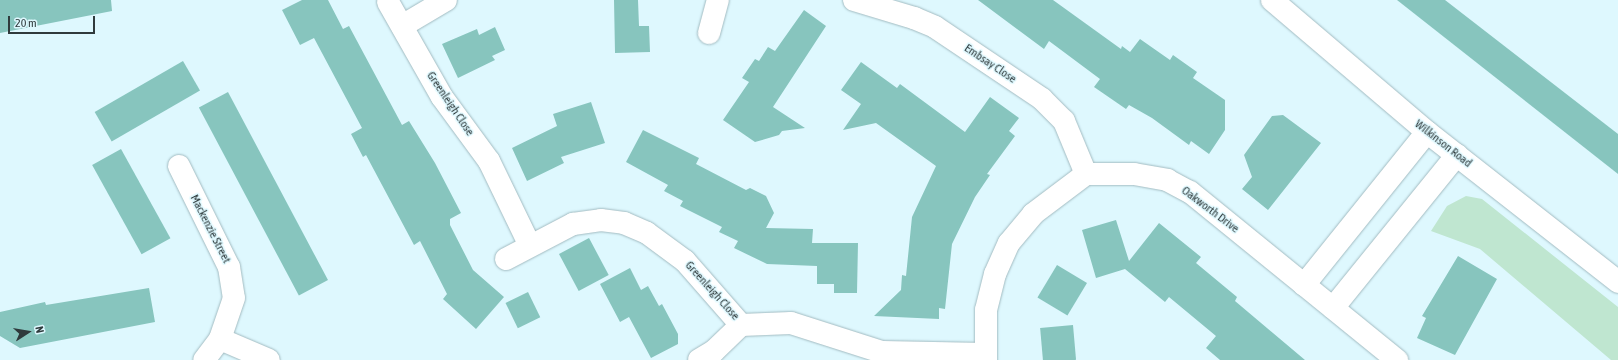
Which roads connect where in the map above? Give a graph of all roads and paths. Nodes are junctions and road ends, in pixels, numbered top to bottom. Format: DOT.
graph roads {
  1 [pos="446,0"];
  2 [pos="718,0"];
  3 [pos="854,0"];
  4 [pos="1272,0"];
  5 [pos="388,2"];
  6 [pos="402,26"];
  7 [pos="709,33"];
  8 [pos="1427,132"];
  9 [pos="1457,155"];
  10 [pos="179,166"];
  11 [pos="1086,174"];
  12 [pos="530,246"];
  13 [pos="506,259"];
  14 [pos="1618,282"];
  15 [pos="1304,285"];
  16 [pos="1333,308"];
  17 [pos="742,324"];
  18 [pos="220,339"];
  19 [pos="986,357"];
  20 [pos="204,360"];
  21 [pos="269,360"];
  22 [pos="699,360"];
  23 [pos="1397,360"];
  1 -- 6 [label="street"];
  2 -- 7 [label="street"];
  3 -- 11 [label="street, Embsay Close"];
  4 -- 8 [label="street, Wilkinson Road"];
  5 -- 6 [label="street, Greenleigh Close"];
  6 -- 12 [label="street, Greenleigh Close"];
  8 -- 9 [label="street, Wilkinson Road"];
  8 -- 15 [label="street"];
  9 -- 14 [label="street, Wilkinson Road"];
  9 -- 16 [label="street"];
  10 -- 18 [label="street, Mackenzie Street"];
  11 -- 15 [label="street, Oakworth Drive"];
  11 -- 19 [label="street"];
  12 -- 13 [label="street, Greenleigh Close"];
  12 -- 17 [label="street, Greenleigh Close"];
  15 -- 16 [label="street, Oakworth Drive"];
  16 -- 23 [label="street, Oakworth Drive"];
  17 -- 19 [label="street"];
  17 -- 22 [label="street"];
  18 -- 20 [label="street, Mackenzie Street"];
  18 -- 21 [label="street"];
}
